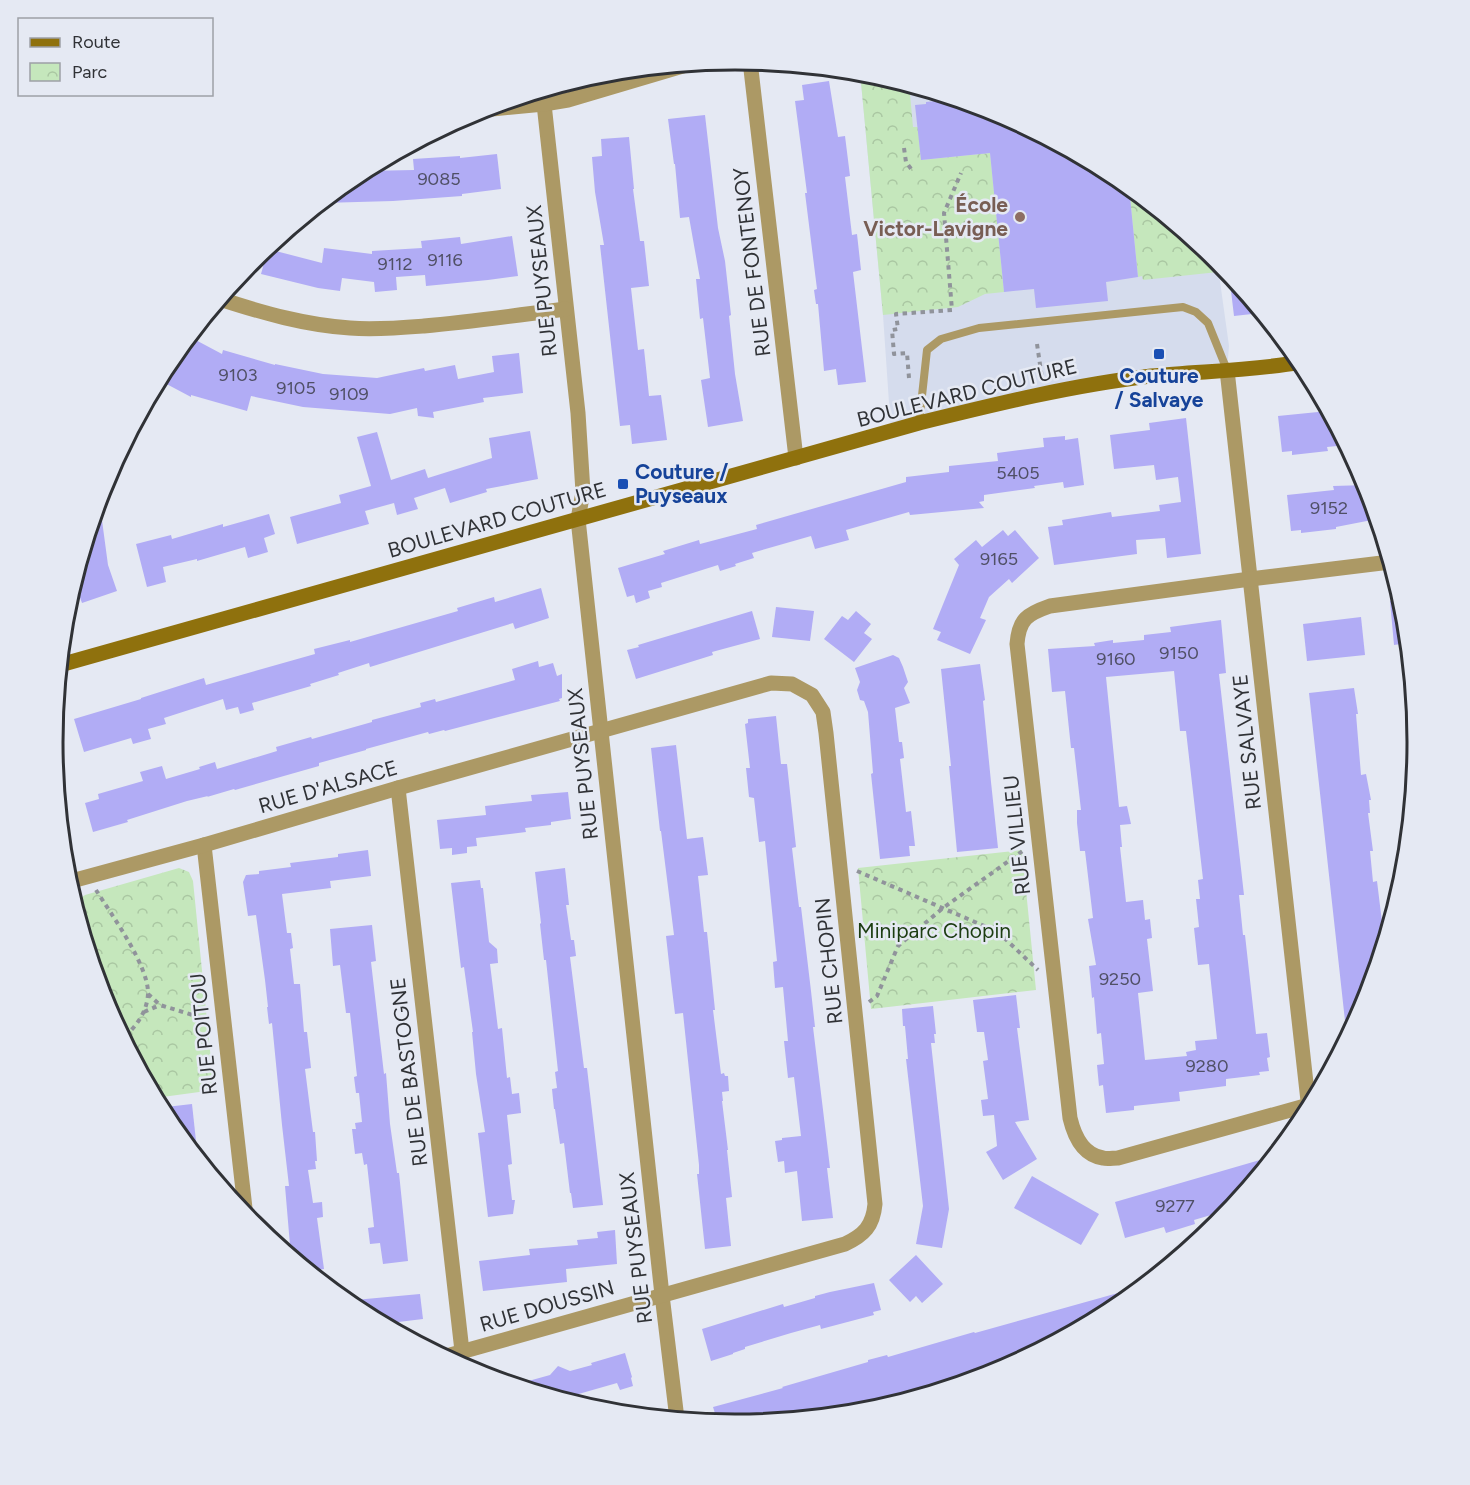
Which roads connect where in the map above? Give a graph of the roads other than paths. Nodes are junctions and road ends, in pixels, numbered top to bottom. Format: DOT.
graph roads {
  1 [pos="751,71"];
  2 [pos="614,81"];
  3 [pos="544,104"];
  4 [pos="518,107"];
  5 [pos="228,302"];
  6 [pos="566,309"];
  7 [pos="1290,363"];
  8 [pos="1227,370"];
  9 [pos="919,423"];
  10 [pos="796,458"];
  11 [pos="578,519"];
  12 [pos="1382,563"];
  13 [pos="1250,579"];
  14 [pos="68,663"];
  15 [pos="600,731"];
  16 [pos="398,788"];
  17 [pos="204,846"];
  18 [pos="77,879"];
  19 [pos="1308,1093"];
  20 [pos="1298,1109"];
  21 [pos="244,1201"];
  22 [pos="662,1295"];
  23 [pos="462,1351"];
  24 [pos="456,1353"];
  25 [pos="676,1412"];
  1 -- 10 [label="street, RUE DE FONTENOY"];
  2 -- 3 [label="street"];
  3 -- 4 [label="street"];
  3 -- 6 [label="street, RUE PUYSEAUX"];
  5 -- 6 [label="street"];
  6 -- 11 [label="street, RUE PUYSEAUX"];
  7 -- 8 [label="street, BOULEVARD COUTURE"];
  8 -- 9 [label="street, BOULEVARD COUTURE"];
  8 -- 9 [label="lane"];
  8 -- 13 [label="street, RUE SALVAYE"];
  9 -- 10 [label="street, BOULEVARD COUTURE"];
  10 -- 11 [label="street, BOULEVARD COUTURE"];
  11 -- 14 [label="street, BOULEVARD COUTURE"];
  11 -- 15 [label="street, RUE PUYSEAUX"];
  12 -- 13 [label="street, RUE VILLIEU"];
  13 -- 19 [label="street, RUE SALVAYE"];
  13 -- 20 [label="street, RUE VILLIEU"];
  15 -- 16 [label="street, RUE D'ALSACE"];
  15 -- 22 [label="street, RUE PUYSEAUX"];
  15 -- 22 [label="street, RUE CHOPIN"];
  16 -- 17 [label="street, RUE D'ALSACE"];
  16 -- 23 [label="street, RUE DE BASTOGNE"];
  17 -- 18 [label="street, RUE D'ALSACE"];
  17 -- 21 [label="street, RUE POITOU"];
  22 -- 23 [label="street, RUE DOUSSIN"];
  22 -- 25 [label="street, RUE PUYSEAUX"];
  23 -- 24 [label="street, RUE DOUSSIN"];
}
